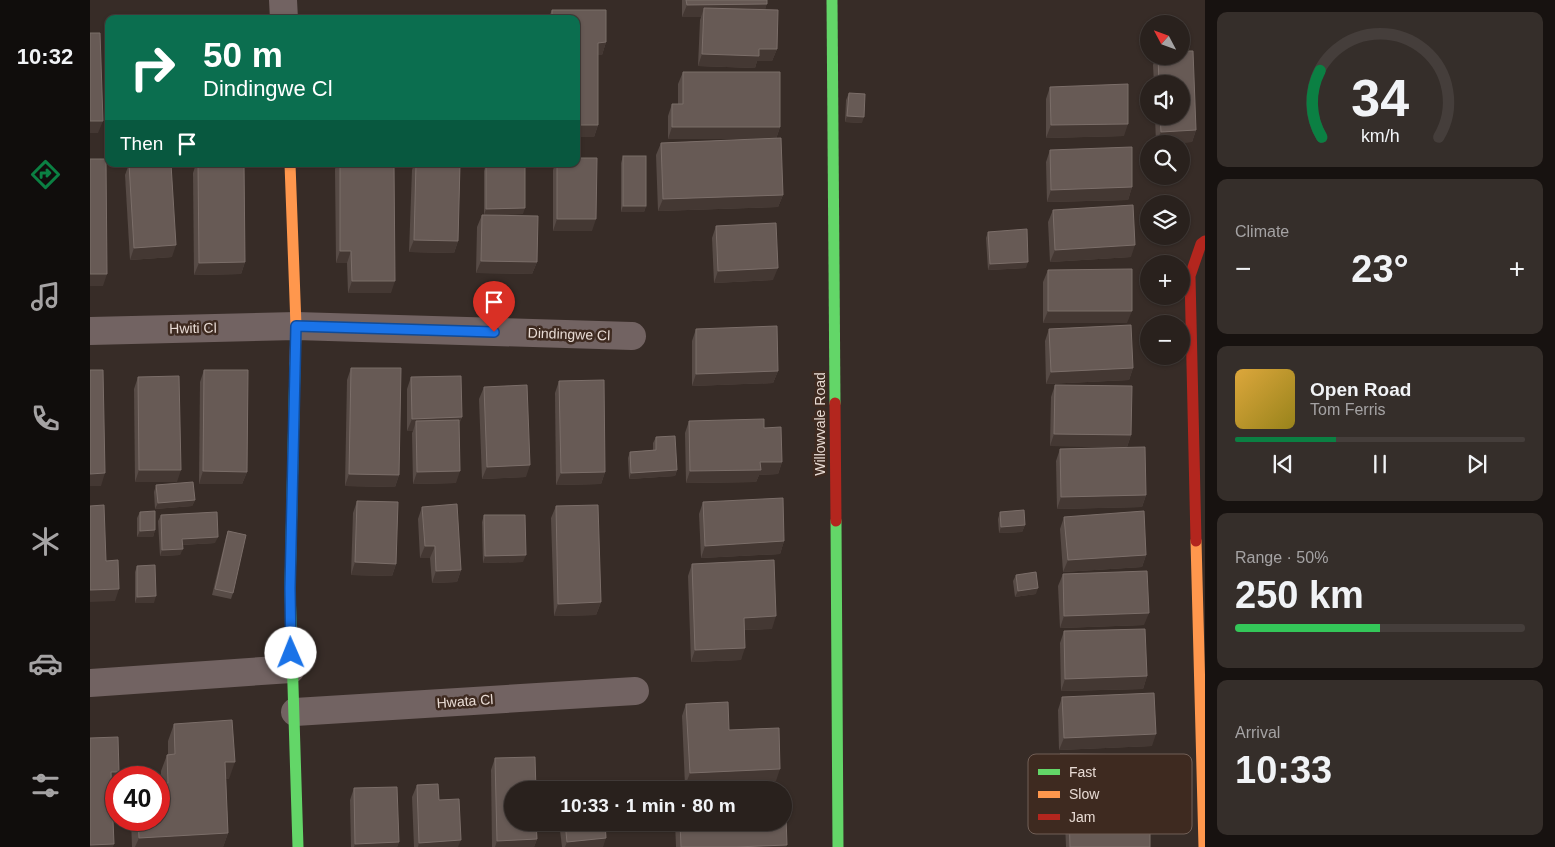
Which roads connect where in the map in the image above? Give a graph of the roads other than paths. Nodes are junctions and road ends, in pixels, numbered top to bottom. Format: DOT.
graph roads {
  1 [pos="283,0"];
  2 [pos="832,0"];
  3 [pos="284,15"];
  4 [pos="290,167"];
  5 [pos="1205,241"];
  6 [pos="296,326"];
  7 [pos="90,331"];
  8 [pos="632,336"];
  9 [pos="291,670"];
  10 [pos="90,683"];
  11 [pos="635,690"];
  12 [pos="295,712"];
  13 [pos="298,847"];
  14 [pos="838,847"];
  15 [pos="1204,847"];
  1 -- 3 [label="street"];
  2 -- 14 [label="street, Willowvale Road"];
  4 -- 6 [label="street"];
  5 -- 15 [label="street"];
  6 -- 7 [label="street, Hwiti Cl"];
  6 -- 8 [label="street, Dindingwe Cl"];
  6 -- 9 [label="street"];
  9 -- 10 [label="street"];
  9 -- 12 [label="street"];
  11 -- 12 [label="street, Hwata Cl"];
  12 -- 13 [label="street"];
}
